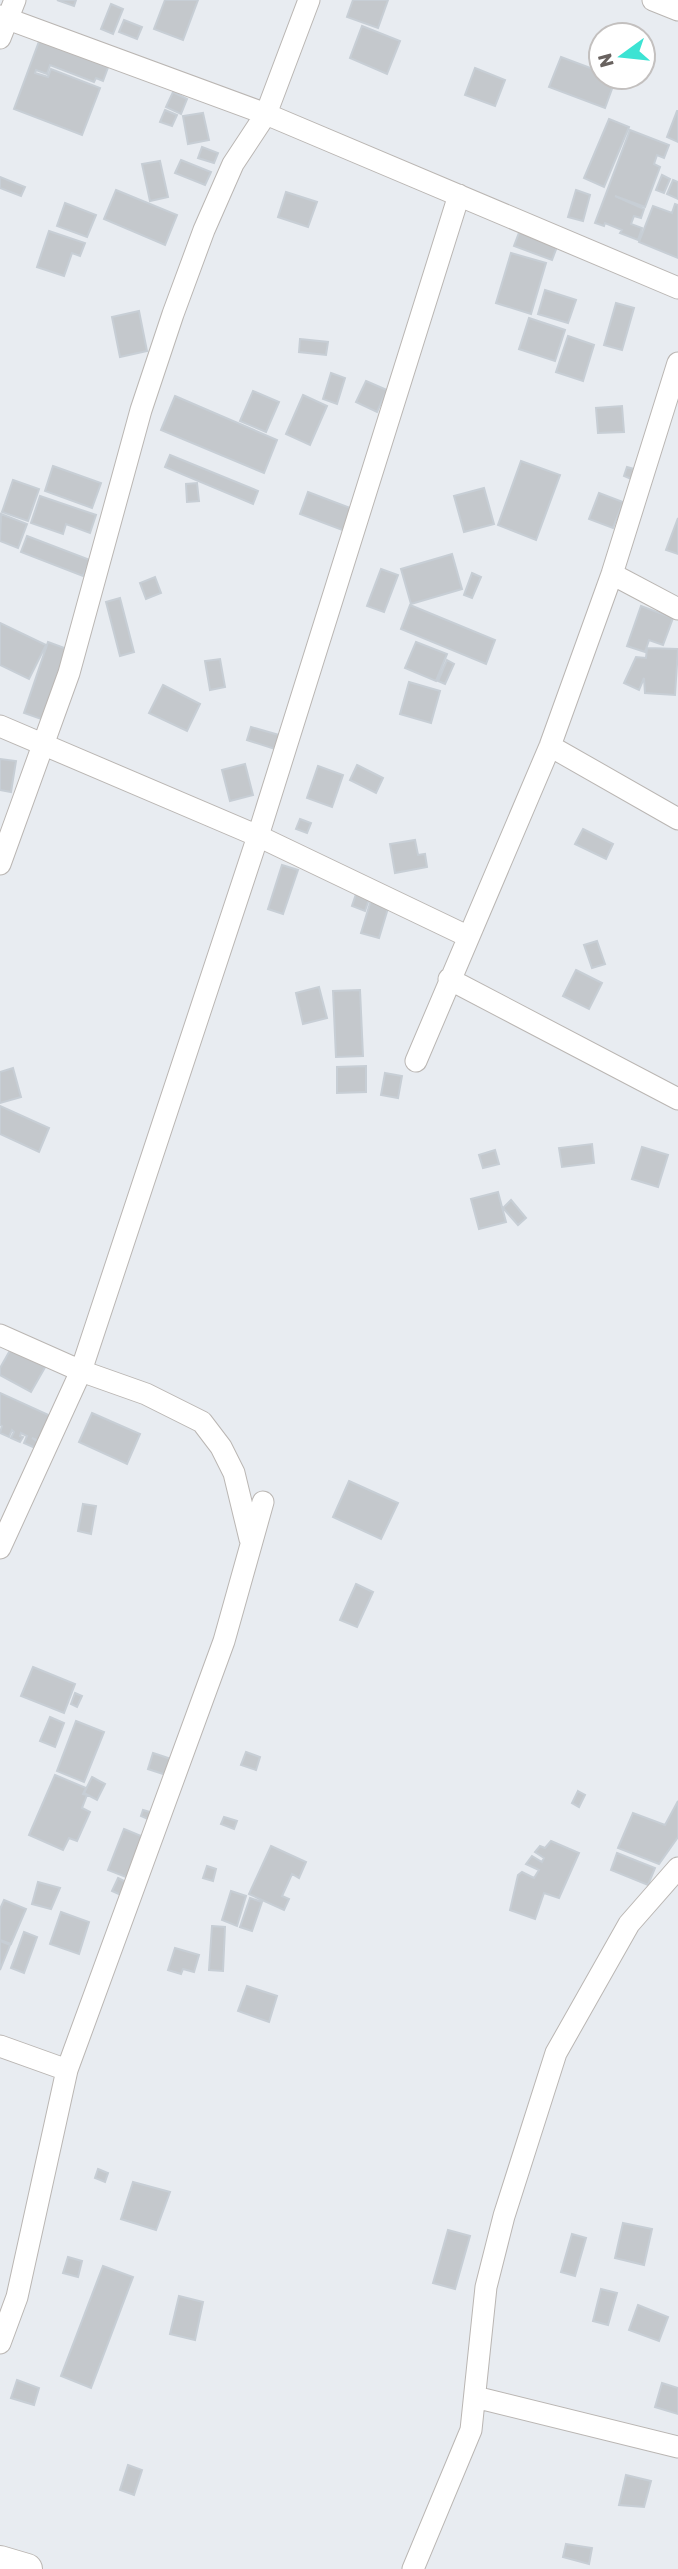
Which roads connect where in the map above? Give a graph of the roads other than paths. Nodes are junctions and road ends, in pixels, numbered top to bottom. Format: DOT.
graph roads {
  1 [pos="309,0"];
  2 [pos="653,0"];
  3 [pos="678,10"];
  4 [pos="5,18"];
  5 [pos="266,114"];
  6 [pos="459,195"];
  7 [pos="678,288"];
  8 [pos="678,363"];
  9 [pos="612,574"];
  10 [pos="678,609"];
  11 [pos="0,726"];
  12 [pos="44,746"];
  13 [pos="551,746"];
  14 [pos="678,819"];
  15 [pos="258,836"];
  16 [pos="0,863"];
  17 [pos="467,936"];
  18 [pos="449,979"];
  19 [pos="416,1061"];
  20 [pos="678,1099"];
  21 [pos="0,1335"];
  22 [pos="81,1371"];
  23 [pos="263,1502"];
  24 [pos="251,1541"];
  25 [pos="0,1548"];
  26 [pos="678,1868"];
  27 [pos="0,2046"];
  28 [pos="67,2070"];
  29 [pos="9,2294"];
  30 [pos="0,2343"];
  31 [pos="475,2397"];
  32 [pos="678,2447"];
  33 [pos="0,2561"];
  34 [pos="27,2569"];
  35 [pos="413,2569"];
  1 -- 5 [label="street"];
  2 -- 3 [label="street"];
  4 -- 5 [label="street"];
  5 -- 6 [label="street"];
  5 -- 12 [label="street"];
  6 -- 7 [label="street"];
  6 -- 15 [label="street"];
  8 -- 9 [label="street"];
  9 -- 10 [label="street"];
  9 -- 13 [label="street"];
  11 -- 12 [label="street"];
  12 -- 15 [label="street"];
  12 -- 16 [label="street"];
  13 -- 14 [label="street"];
  13 -- 17 [label="street"];
  15 -- 17 [label="street"];
  15 -- 22 [label="street"];
  17 -- 18 [label="street"];
  18 -- 19 [label="street"];
  18 -- 20 [label="street"];
  21 -- 22 [label="street"];
  22 -- 24 [label="street"];
  22 -- 25 [label="street"];
  23 -- 24 [label="street"];
  24 -- 28 [label="street"];
  26 -- 31 [label="street"];
  27 -- 28 [label="street"];
  28 -- 29 [label="street"];
  29 -- 30 [label="street"];
  31 -- 32 [label="street"];
  31 -- 35 [label="street"];
  33 -- 34 [label="street"];
}
